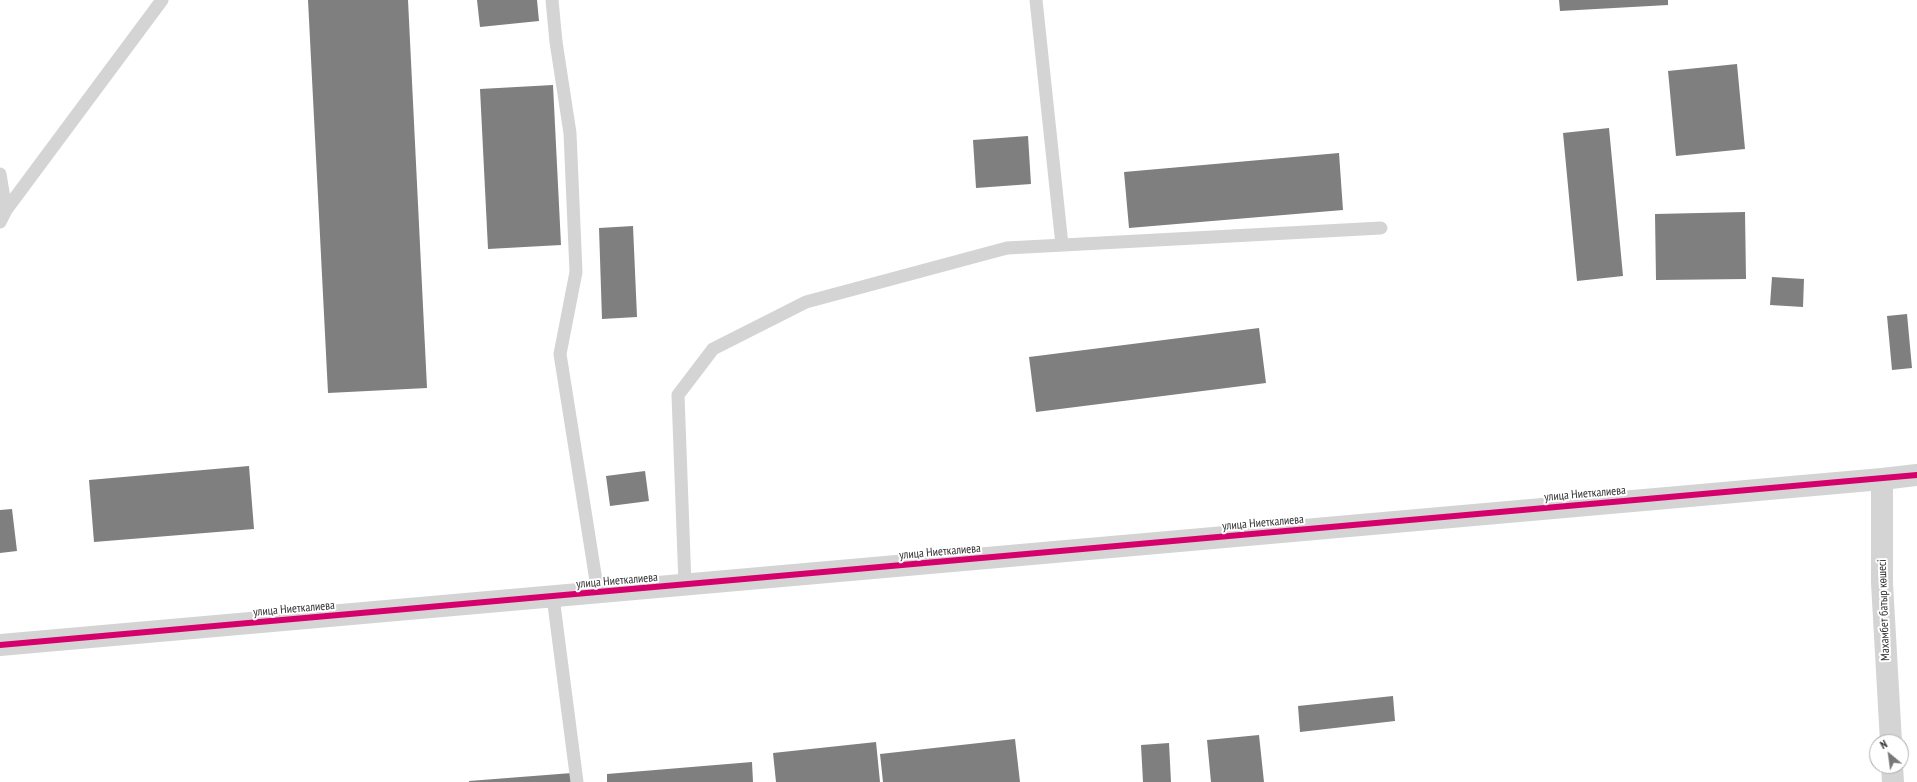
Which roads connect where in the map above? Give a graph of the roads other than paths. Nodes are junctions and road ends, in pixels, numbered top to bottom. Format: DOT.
graph roads {
  1 [pos="162,0"];
  2 [pos="552,0"];
  3 [pos="1036,0"];
  4 [pos="0,174"];
  5 [pos="6,210"];
  6 [pos="0,222"];
  7 [pos="1381,228"];
  8 [pos="1062,245"];
  9 [pos="1917,475"];
  10 [pos="1882,478"];
  11 [pos="685,586"];
  12 [pos="598,593"];
  13 [pos="553,597"];
  14 [pos="0,646"];
  15 [pos="1891,734"];
  16 [pos="577,782"];
  1 -- 5 [label="lane"];
  2 -- 12 [label="lane"];
  3 -- 8 [label="lane"];
  4 -- 5 [label="lane"];
  5 -- 6 [label="lane"];
  7 -- 8 [label="lane"];
  8 -- 11 [label="lane"];
  9 -- 10 [label="street, улица Ниеткалиева"];
  10 -- 11 [label="street, улица Ниеткалиева"];
  10 -- 15 [label="street, Махамбет батыр көшесі"];
  11 -- 12 [label="street, улица Ниеткалиева"];
  12 -- 13 [label="street, улица Ниеткалиева"];
  13 -- 14 [label="street, улица Ниеткалиева"];
  13 -- 16 [label="lane"];
}
